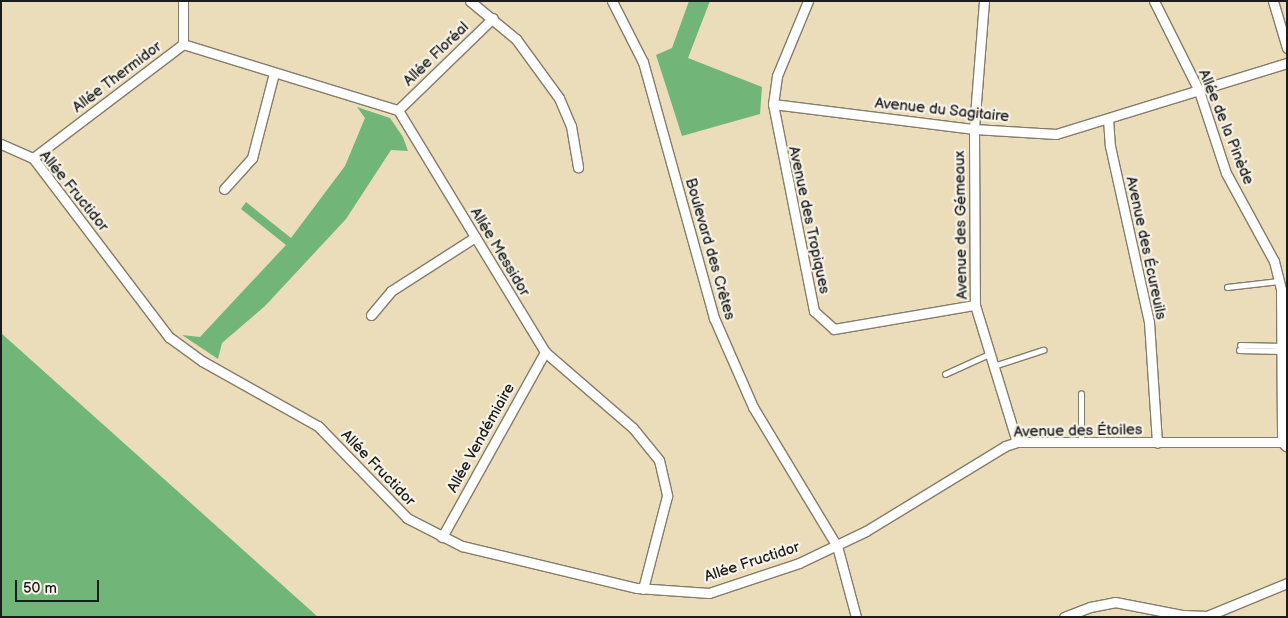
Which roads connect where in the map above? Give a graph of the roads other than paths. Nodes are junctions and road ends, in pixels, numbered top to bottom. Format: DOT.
graph roads {
  1 [pos="183,1"];
  2 [pos="470,1"];
  3 [pos="612,1"];
  4 [pos="808,1"];
  5 [pos="984,1"];
  6 [pos="1154,1"];
  7 [pos="1273,1"];
  8 [pos="493,18"];
  9 [pos="182,44"];
  10 [pos="1287,48"];
  11 [pos="1287,63"];
  12 [pos="274,73"];
  13 [pos="1199,91"];
  14 [pos="773,104"];
  15 [pos="398,110"];
  16 [pos="1108,119"];
  17 [pos="974,129"];
  18 [pos="1,144"];
  19 [pos="33,158"];
  20 [pos="578,167"];
  21 [pos="224,189"];
  22 [pos="475,237"];
  23 [pos="1278,281"];
  24 [pos="1226,287"];
  25 [pos="975,305"];
  26 [pos="371,314"];
  27 [pos="1240,348"];
  28 [pos="1281,349"];
  29 [pos="1043,350"];
  30 [pos="545,352"];
  31 [pos="990,354"];
  32 [pos="994,366"];
  33 [pos="945,374"];
  34 [pos="1081,394"];
  35 [pos="1017,442"];
  36 [pos="1081,443"];
  37 [pos="1157,443"];
  38 [pos="1285,444"];
  39 [pos="442,537"];
  40 [pos="837,546"];
  41 [pos="1287,583"];
  42 [pos="643,589"];
  43 [pos="856,617"];
  44 [pos="1064,617"];
  1 -- 9 [label="street, Allée Thermidor"];
  2 -- 8 [label="street"];
  3 -- 40 [label="street, Boulevard des Crêtes"];
  4 -- 14 [label="street, Avenue des Tropiques"];
  5 -- 17 [label="street, Avenue des Gémeaux"];
  6 -- 13 [label="street, Allée de la Pinède"];
  7 -- 10 [label="street"];
  8 -- 15 [label="street, Allée Floréal"];
  8 -- 20 [label="street"];
  9 -- 12 [label="street"];
  9 -- 19 [label="street, Allée Thermidor"];
  11 -- 13 [label="street, Avenue du Sagitaire"];
  12 -- 15 [label="street"];
  12 -- 21 [label="street"];
  13 -- 16 [label="street, Avenue du Sagitaire"];
  13 -- 23 [label="street, Allée de la Pinède"];
  14 -- 17 [label="street, Avenue du Sagitaire"];
  14 -- 25 [label="street, Avenue des Tropiques"];
  15 -- 22 [label="street, Allée Messidor"];
  16 -- 17 [label="street, Avenue du Sagitaire"];
  16 -- 37 [label="street, Avenue des Écureuils"];
  17 -- 25 [label="street, Avenue des Gémeaux"];
  18 -- 19 [label="street, Allée Fructidor"];
  19 -- 39 [label="street, Allée Fructidor"];
  22 -- 26 [label="street"];
  22 -- 30 [label="street, Allée Messidor"];
  23 -- 24 [label="lane"];
  23 -- 28 [label="street, Allée de la Pinède"];
  25 -- 31 [label="street, Avenue des Gémeaux"];
  27 -- 28 [label="lane"];
  28 -- 38 [label="street, Allée de la Pinède"];
  29 -- 32 [label="lane"];
  30 -- 39 [label="street, Allée Vendémiaire"];
  30 -- 42 [label="street, Allée Messidor"];
  31 -- 32 [label="street, Avenue des Gémeaux"];
  31 -- 33 [label="lane"];
  32 -- 35 [label="street, Avenue des Gémeaux"];
  34 -- 36 [label="lane"];
  35 -- 36 [label="street, Avenue des Étoiles"];
  35 -- 40 [label="street, Avenue des Étoiles"];
  36 -- 37 [label="street, Avenue des Étoiles"];
  37 -- 38 [label="street, Avenue des Étoiles"];
  39 -- 42 [label="street, Allée Fructidor"];
  40 -- 42 [label="street, Allée Fructidor"];
  40 -- 43 [label="street, Boulevard des Crêtes"];
  41 -- 44 [label="street"];
}
